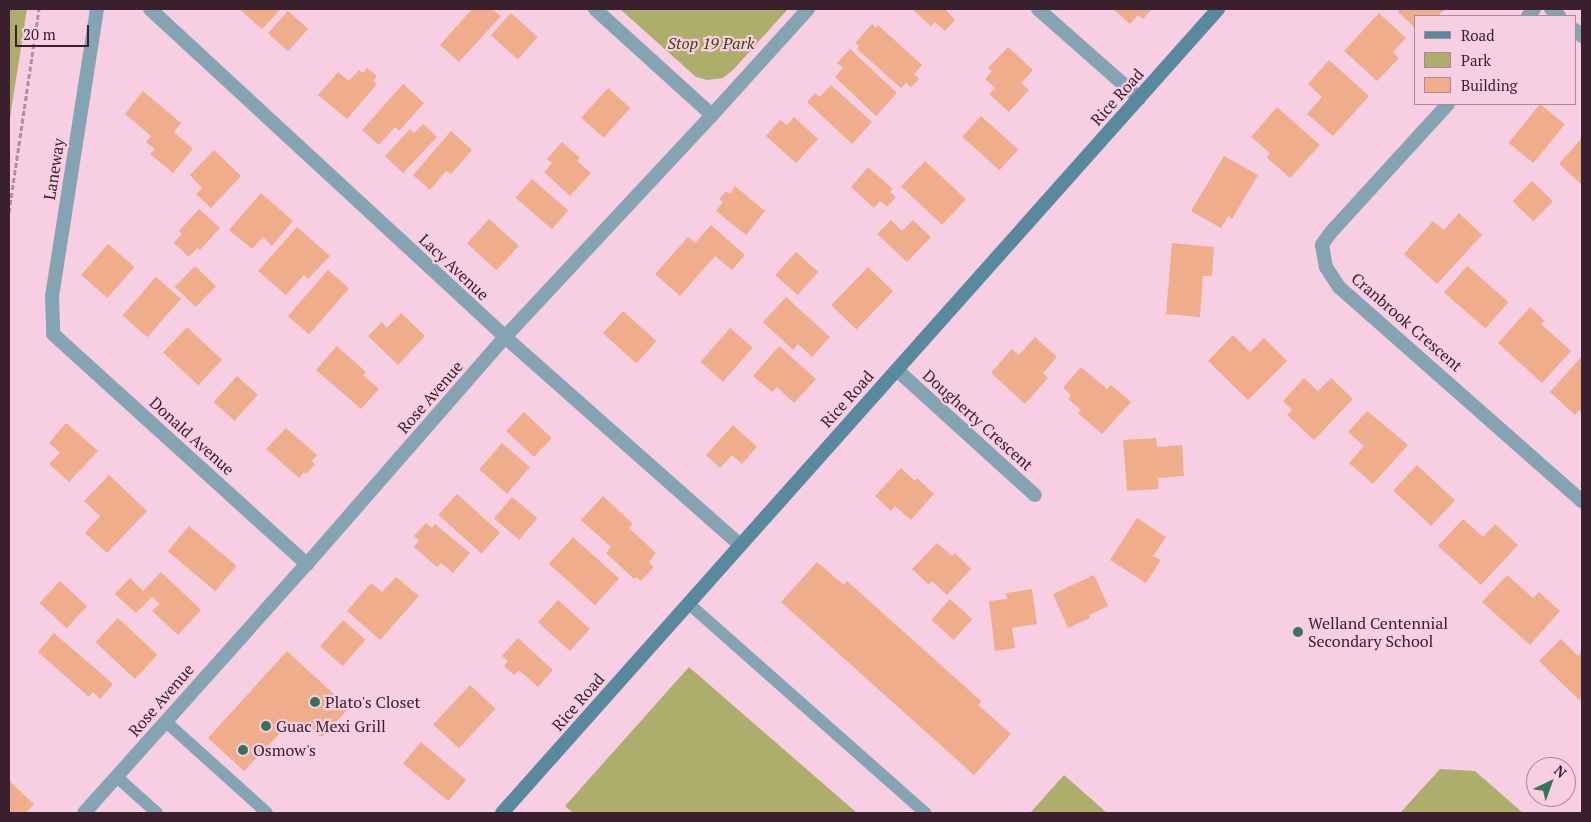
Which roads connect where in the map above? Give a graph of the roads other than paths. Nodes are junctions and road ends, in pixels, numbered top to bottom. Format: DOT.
graph roads {
  1 [pos="97,9"];
  2 [pos="150,9"];
  3 [pos="595,9"];
  4 [pos="808,9"];
  5 [pos="1038,9"];
  6 [pos="1218,9"];
  7 [pos="1140,98"];
  8 [pos="1447,105"];
  9 [pos="712,115"];
  10 [pos="53,334"];
  11 [pos="505,337"];
  12 [pos="897,370"];
  13 [pos="1035,496"];
  14 [pos="1582,501"];
  15 [pos="740,545"];
  16 [pos="307,564"];
  17 [pos="688,603"];
  18 [pos="164,721"];
  19 [pos="118,778"];
  20 [pos="84,813"];
  21 [pos="157,813"];
  22 [pos="267,813"];
  23 [pos="502,813"];
  24 [pos="925,813"];
  1 -- 10 [label="street, Laneway"];
  2 -- 11 [label="street, Lacy Avenue"];
  3 -- 9 [label="street"];
  4 -- 9 [label="street, Rose Avenue"];
  5 -- 7 [label="street"];
  6 -- 7 [label="main road, Rice Road"];
  7 -- 12 [label="main road, Rice Road"];
  8 -- 14 [label="street, Cranbrook Crescent"];
  9 -- 11 [label="street, Rose Avenue"];
  10 -- 16 [label="street, Donald Avenue"];
  11 -- 15 [label="street, Lacy Avenue"];
  11 -- 16 [label="street, Rose Avenue"];
  12 -- 13 [label="street, Dougherty Crescent"];
  12 -- 15 [label="main road, Rice Road"];
  15 -- 17 [label="main road, Rice Road"];
  16 -- 18 [label="street, Rose Avenue"];
  17 -- 23 [label="main road, Rice Road"];
  17 -- 24 [label="lane"];
  18 -- 19 [label="street, Rose Avenue"];
  18 -- 22 [label="lane"];
  19 -- 20 [label="street, Rose Avenue"];
  19 -- 21 [label="lane"];
}
